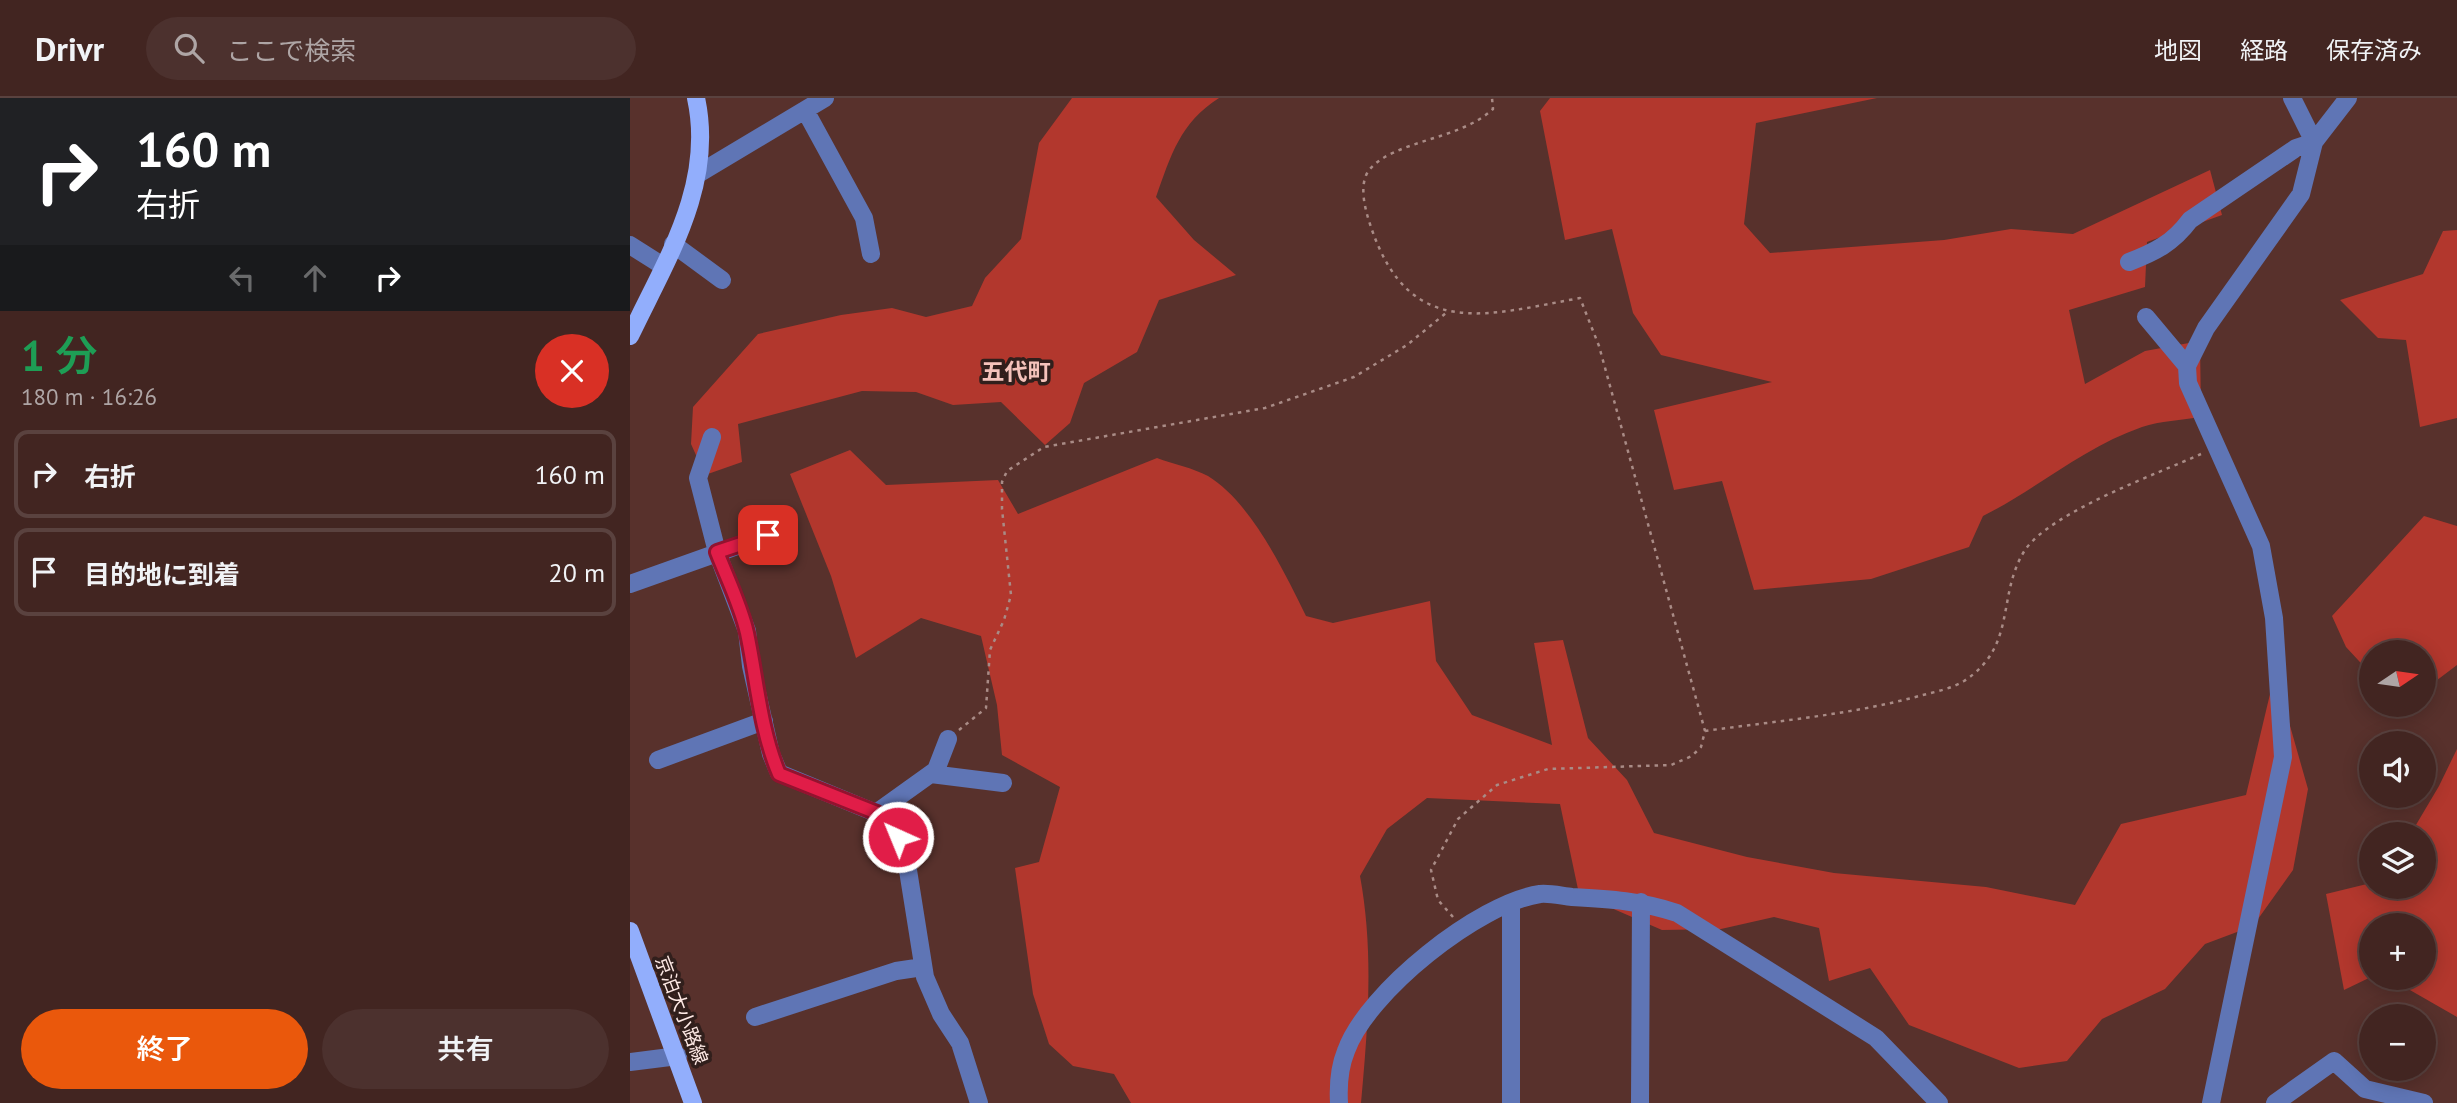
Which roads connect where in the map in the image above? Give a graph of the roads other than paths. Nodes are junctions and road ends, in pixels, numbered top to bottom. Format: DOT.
graph roads {
  1 [pos="696,98"];
  2 [pos="825,98"];
  3 [pos="2292,98"];
  4 [pos="2348,98"];
  5 [pos="805,110"];
  6 [pos="2314,142"];
  7 [pos="698,174"];
  8 [pos="673,244"];
  9 [pos="630,245"];
  10 [pos="871,254"];
  11 [pos="2129,262"];
  12 [pos="663,266"];
  13 [pos="722,280"];
  14 [pos="2146,317"];
  15 [pos="630,336"];
  16 [pos="2186,366"];
  17 [pos="712,437"];
  18 [pos="768,535"];
  19 [pos="717,552"];
  20 [pos="630,584"];
  21 [pos="764,721"];
  22 [pos="948,739"];
  23 [pos="658,760"];
  24 [pos="931,774"];
  25 [pos="1003,782"];
  26 [pos="877,813"];
  27 [pos="1641,902"];
  28 [pos="1511,904"];
  29 [pos="630,931"];
  30 [pos="923,967"];
  31 [pos="755,1017"];
  32 [pos="678,1056"];
  33 [pos="630,1062"];
  34 [pos="693,1103"];
  35 [pos="979,1103"];
  36 [pos="1339,1103"];
  37 [pos="1511,1103"];
  38 [pos="1640,1103"];
  39 [pos="1939,1103"];
  40 [pos="2211,1103"];
  41 [pos="2275,1103"];
  42 [pos="2424,1103"];
  1 -- 7 [label="main road"];
  2 -- 5 [label="street"];
  3 -- 6 [label="street"];
  4 -- 6 [label="street"];
  5 -- 7 [label="street"];
  5 -- 10 [label="street"];
  6 -- 11 [label="street"];
  6 -- 16 [label="street"];
  7 -- 8 [label="main road"];
  8 -- 12 [label="main road"];
  8 -- 13 [label="street"];
  9 -- 12 [label="street"];
  12 -- 15 [label="main road"];
  14 -- 16 [label="street"];
  16 -- 40 [label="street"];
  17 -- 19 [label="street"];
  18 -- 19 [label="street"];
  19 -- 20 [label="street"];
  19 -- 21 [label="street"];
  21 -- 23 [label="street"];
  21 -- 26 [label="street"];
  22 -- 24 [label="street"];
  24 -- 25 [label="street"];
  24 -- 26 [label="street"];
  26 -- 30 [label="street"];
  27 -- 28 [label="street"];
  27 -- 38 [label="street"];
  27 -- 39 [label="street"];
  28 -- 36 [label="street"];
  28 -- 37 [label="street"];
  29 -- 32 [label="main road, 京泊大小路線"];
  30 -- 31 [label="street"];
  30 -- 35 [label="street"];
  32 -- 33 [label="street"];
  32 -- 34 [label="main road, 京泊大小路線"];
  41 -- 42 [label="street"];
}
